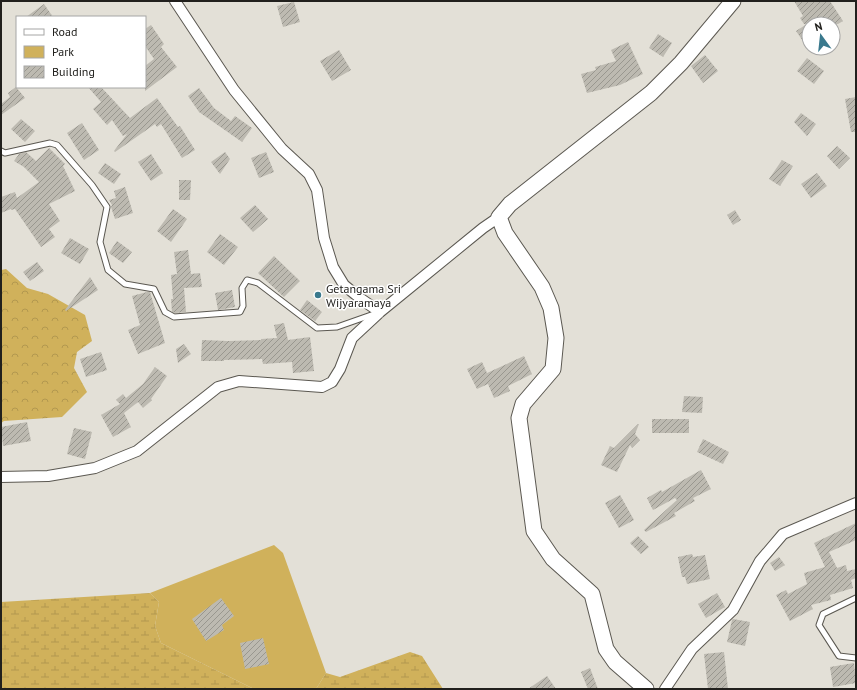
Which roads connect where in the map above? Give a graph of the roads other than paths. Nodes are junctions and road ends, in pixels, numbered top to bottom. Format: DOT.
graph roads {
  1 [pos="174,1"];
  2 [pos="733,1"];
  3 [pos="1,151"];
  4 [pos="499,217"];
  5 [pos="380,312"];
  6 [pos="1,477"];
  7 [pos="856,503"];
  8 [pos="856,598"];
  9 [pos="856,658"];
  10 [pos="646,689"];
  11 [pos="665,689"];
  1 -- 5 [label="street"];
  2 -- 4 [label="street"];
  3 -- 5 [label="lane"];
  4 -- 5 [label="street"];
  4 -- 10 [label="street"];
  5 -- 6 [label="street"];
  7 -- 11 [label="street"];
  8 -- 9 [label="lane"];
}
